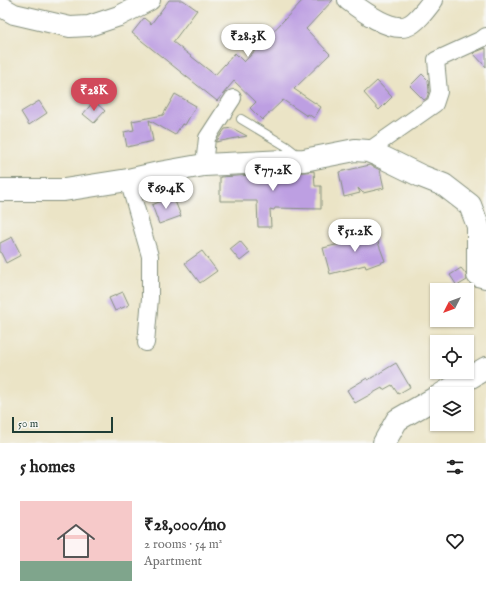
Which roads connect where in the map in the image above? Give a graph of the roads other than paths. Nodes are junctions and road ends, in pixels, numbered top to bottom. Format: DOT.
graph roads {
  1 [pos="150,0"];
  2 [pos="348,0"];
  3 [pos="433,0"];
  4 [pos="0,6"];
  5 [pos="486,36"];
  6 [pos="233,98"];
  7 [pos="241,119"];
  8 [pos="368,152"];
  9 [pos="304,160"];
  10 [pos="204,165"];
  11 [pos="128,180"];
  12 [pos="0,190"];
  13 [pos="486,277"];
  14 [pos="146,343"];
  15 [pos="486,368"];
  16 [pos="454,387"];
  17 [pos="430,401"];
  18 [pos="384,443"];
  1 -- 4 [label="street"];
  2 -- 3 [label="street"];
  5 -- 8 [label="street"];
  6 -- 10 [label="street"];
  7 -- 9 [label="lane"];
  8 -- 9 [label="main road"];
  8 -- 13 [label="main road"];
  9 -- 10 [label="main road"];
  10 -- 11 [label="main road"];
  11 -- 12 [label="main road"];
  11 -- 14 [label="street"];
  15 -- 16 [label="main road"];
  17 -- 18 [label="main road"];
}
